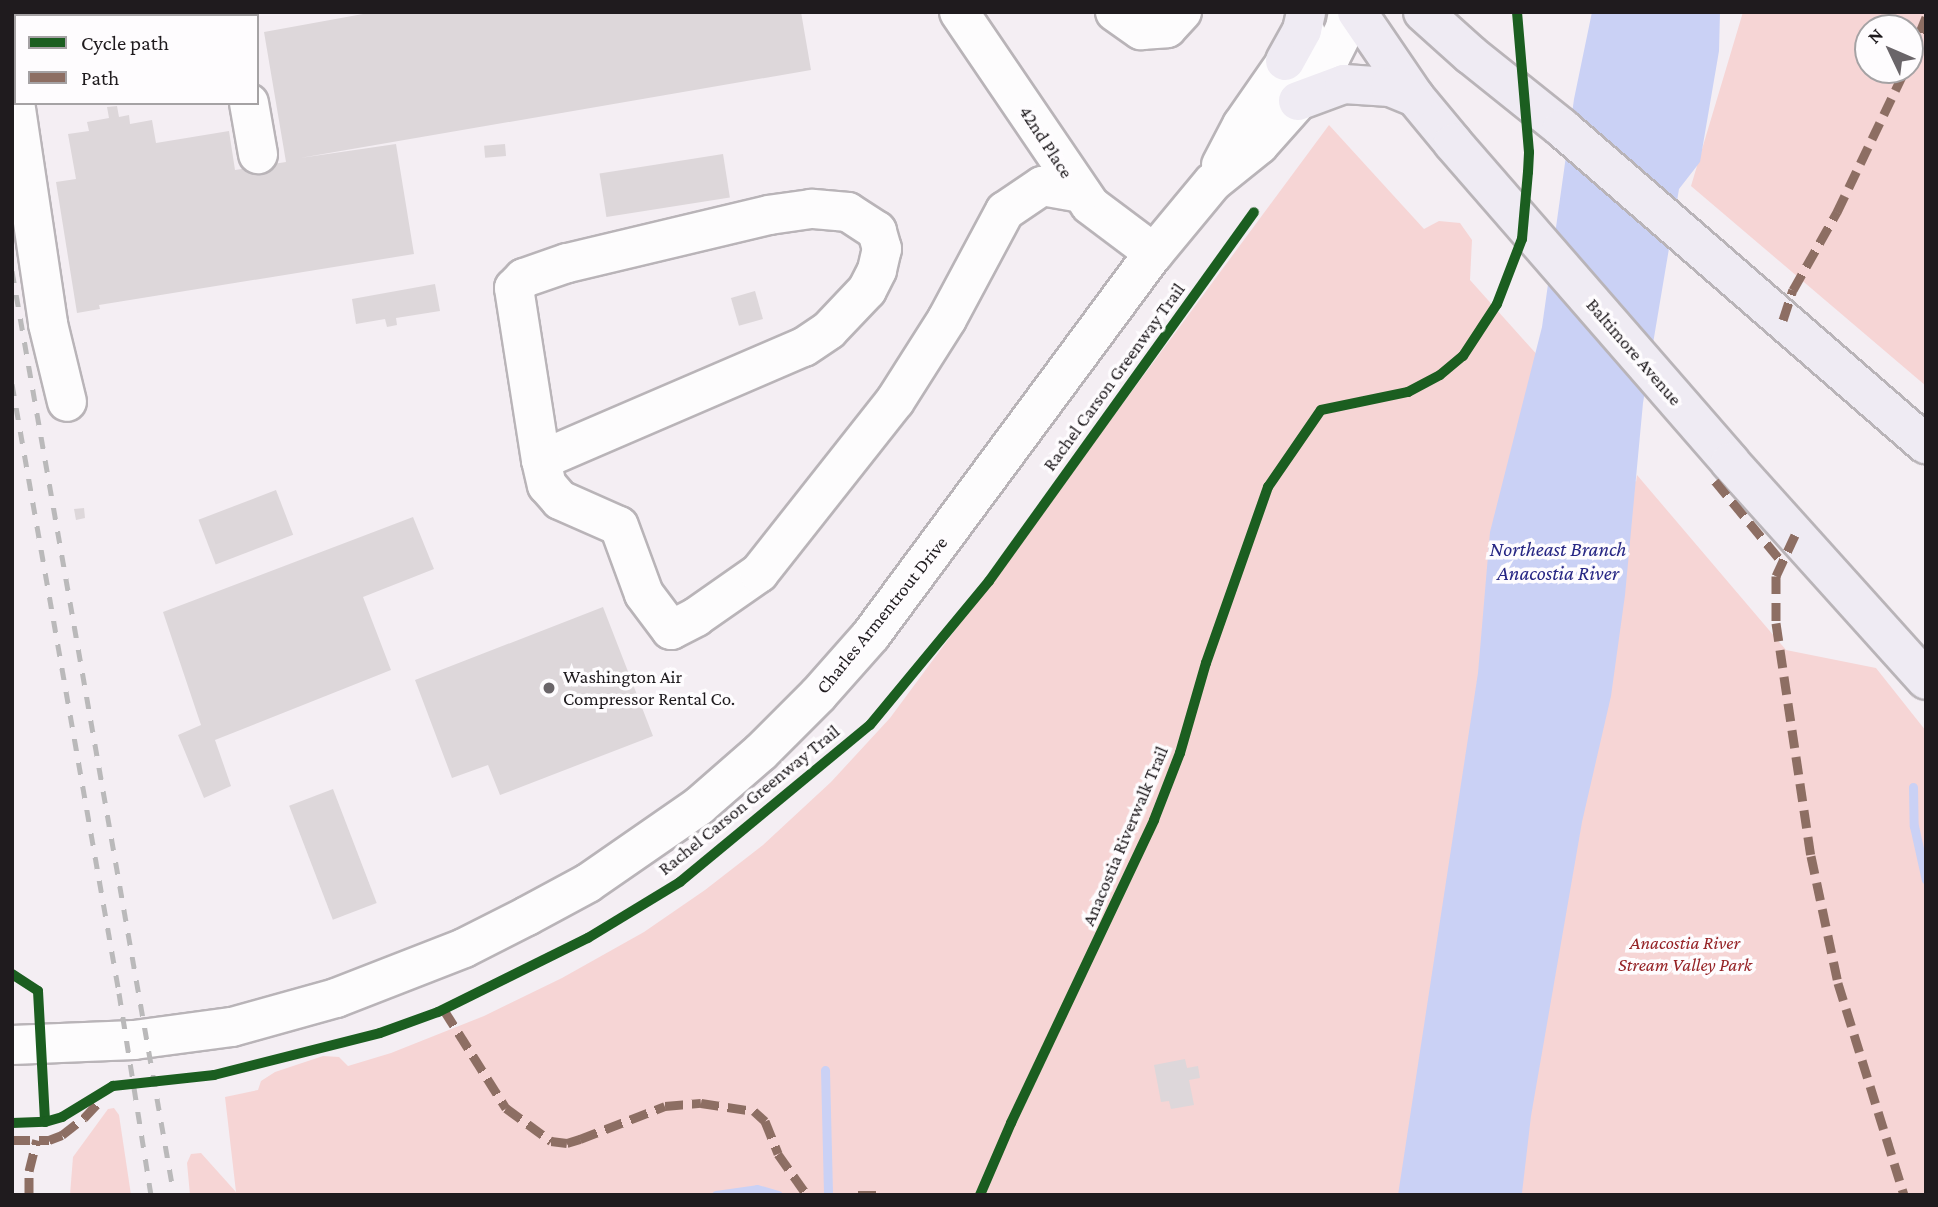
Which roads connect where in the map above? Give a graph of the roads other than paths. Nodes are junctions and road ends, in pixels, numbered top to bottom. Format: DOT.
graph roads {
  1 [pos="959,12"];
  2 [pos="1115,12"];
  3 [pos="1182,12"];
  4 [pos="1306,12"];
  5 [pos="1331,12"];
  6 [pos="1349,12"];
  7 [pos="1357,12"];
  8 [pos="1423,12"];
  9 [pos="1285,61"];
  10 [pos="1415,97"];
  11 [pos="1298,102"];
  12 [pos="15,105"];
  13 [pos="249,105"];
  14 [pos="258,154"];
  15 [pos="1213,182"];
  16 [pos="1081,193"];
  17 [pos="1154,253"];
  18 [pos="67,402"];
  19 [pos="1926,444"];
  20 [pos="541,460"];
  21 [pos="1926,680"];
  22 [pos="12,1045"];
  1 -- 16 [label="street, 42nd Place"];
  2 -- 3 [label="street"];
  4 -- 9 [label="main road"];
  5 -- 9 [label="street, Charles Armentrout Drive"];
  6 -- 11 [label="street, Charles Armentrout Drive"];
  7 -- 10 [label="main road, Baltimore Avenue"];
  8 -- 19 [label="main road"];
  9 -- 15 [label="street, Charles Armentrout Drive"];
  10 -- 11 [label="main road"];
  10 -- 21 [label="main road, Baltimore Avenue"];
  11 -- 15 [label="street, Charles Armentrout Drive"];
  12 -- 18 [label="street"];
  13 -- 14 [label="street"];
  15 -- 17 [label="street, Charles Armentrout Drive"];
  16 -- 17 [label="street, 42nd Place"];
  16 -- 20 [label="street"];
  17 -- 22 [label="street, Charles Armentrout Drive"];
  20 -- 20 [label="street"];
}
